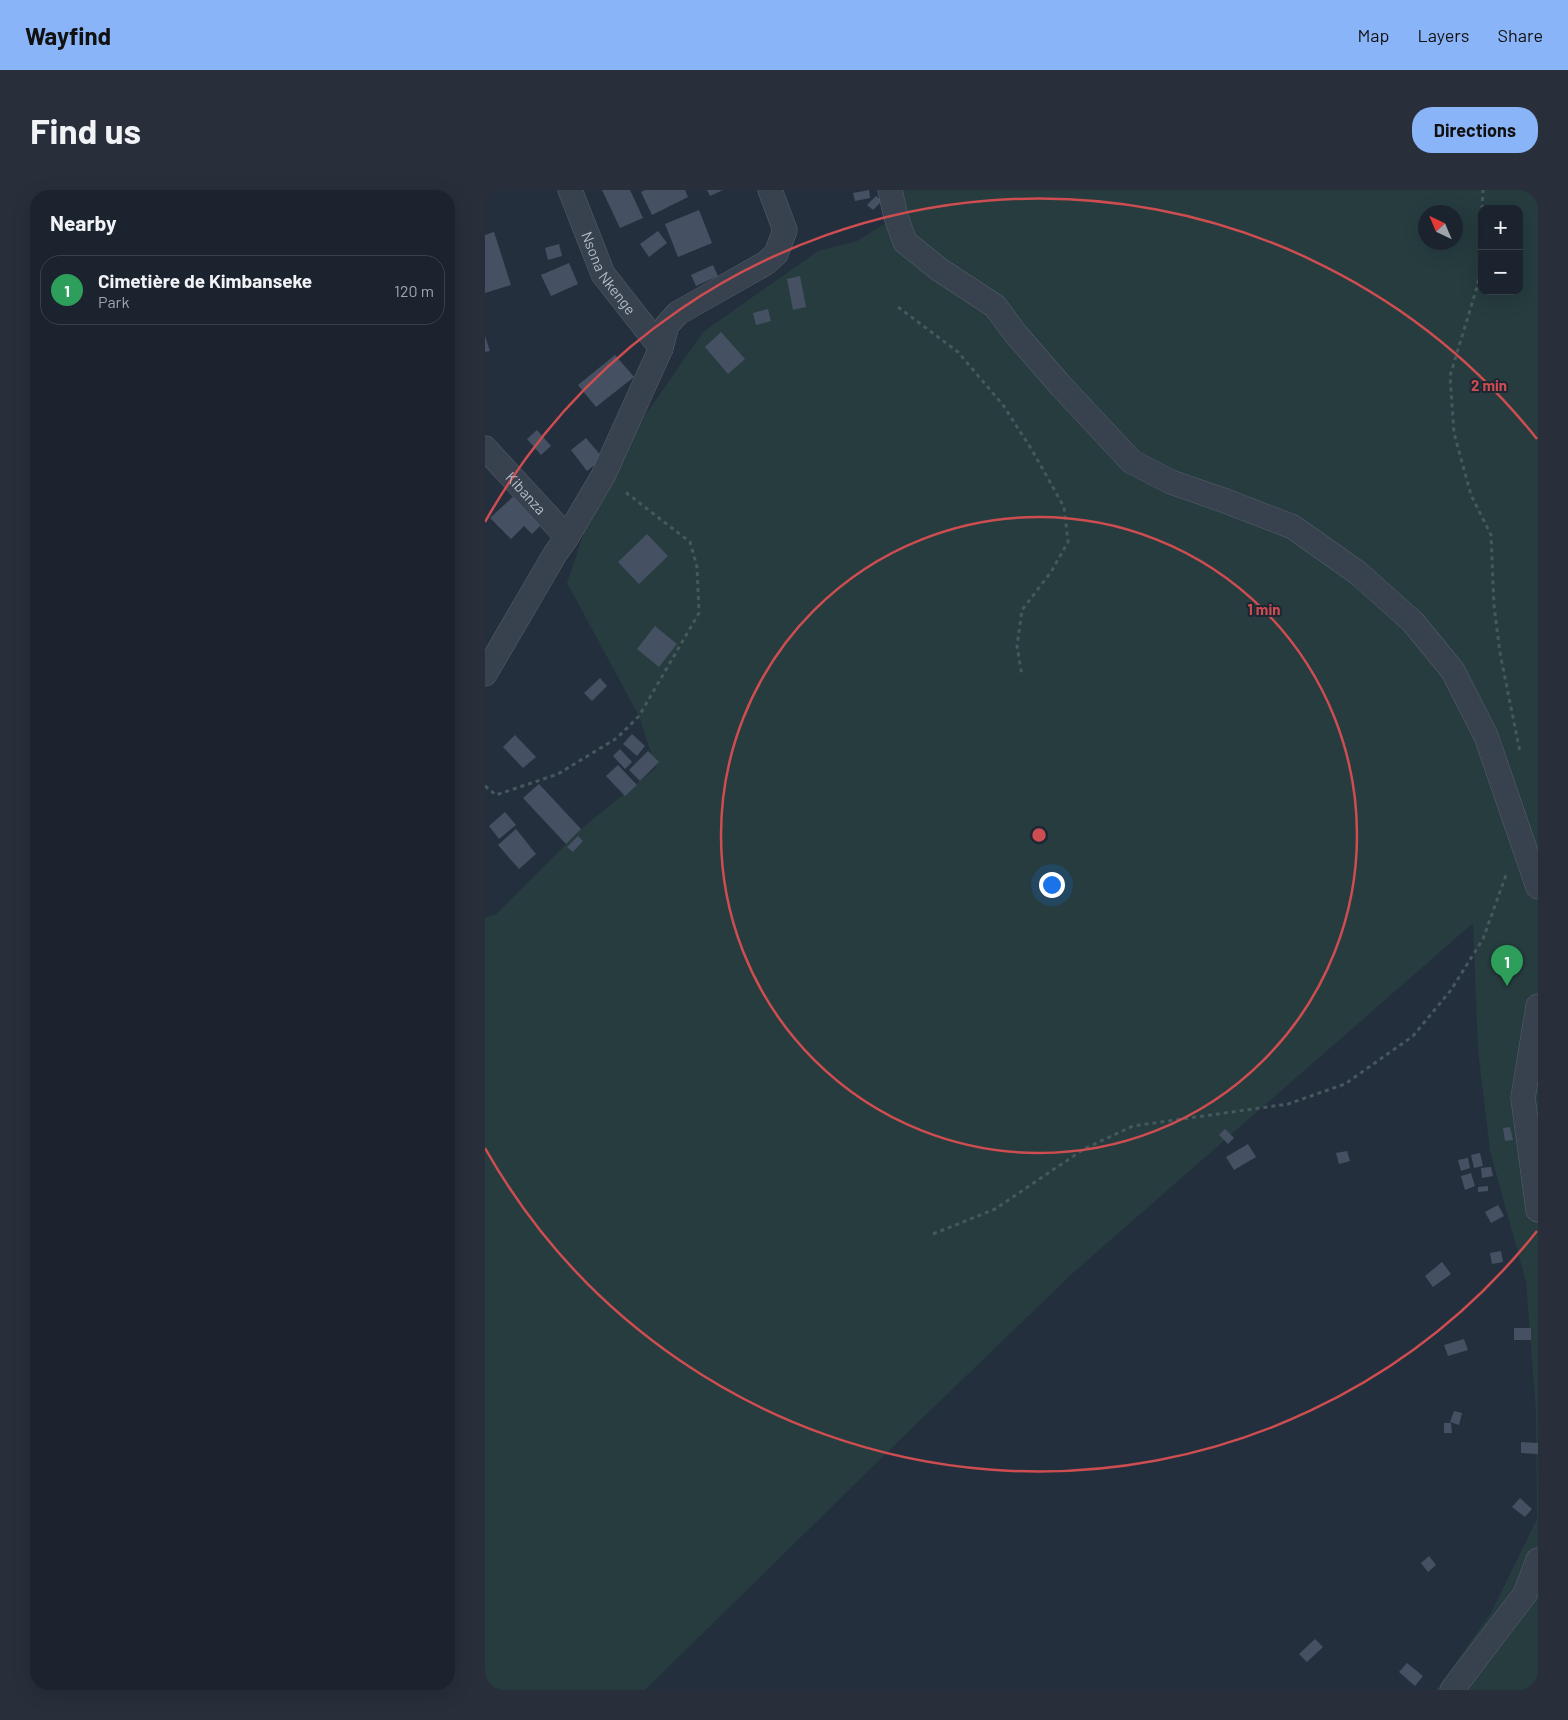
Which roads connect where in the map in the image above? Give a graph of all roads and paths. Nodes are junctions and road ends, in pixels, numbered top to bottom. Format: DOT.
graph roads {
  1 [pos="571,190"];
  2 [pos="770,190"];
  3 [pos="890,190"];
  4 [pos="1483,190"];
  5 [pos="1482,205"];
  6 [pos="1478,282"];
  7 [pos="898,307"];
  8 [pos="661,348"];
  9 [pos="485,448"];
  10 [pos="603,476"];
  11 [pos="567,537"];
  12 [pos="488,662"];
  13 [pos="1022,676"];
  14 [pos="1521,755"];
  15 [pos="485,786"];
  16 [pos="1520,837"];
  17 [pos="1538,887"];
  18 [pos="1538,1006"];
  19 [pos="1538,1210"];
  20 [pos="933,1234"];
  21 [pos="1538,1560"];
  22 [pos="1453,1690"];
  1 -- 8 [label="street, Nsona Nkenge"];
  2 -- 8 [label="street"];
  3 -- 16 [label="street"];
  4 -- 5 [label="path"];
  6 -- 14 [label="path"];
  7 -- 13 [label="path"];
  8 -- 10 [label="street"];
  9 -- 11 [label="street, Kibanza"];
  10 -- 11 [label="street"];
  10 -- 15 [label="path"];
  11 -- 12 [label="street"];
  16 -- 17 [label="street"];
  16 -- 20 [label="path"];
  18 -- 19 [label="street"];
  21 -- 22 [label="street"];
}
